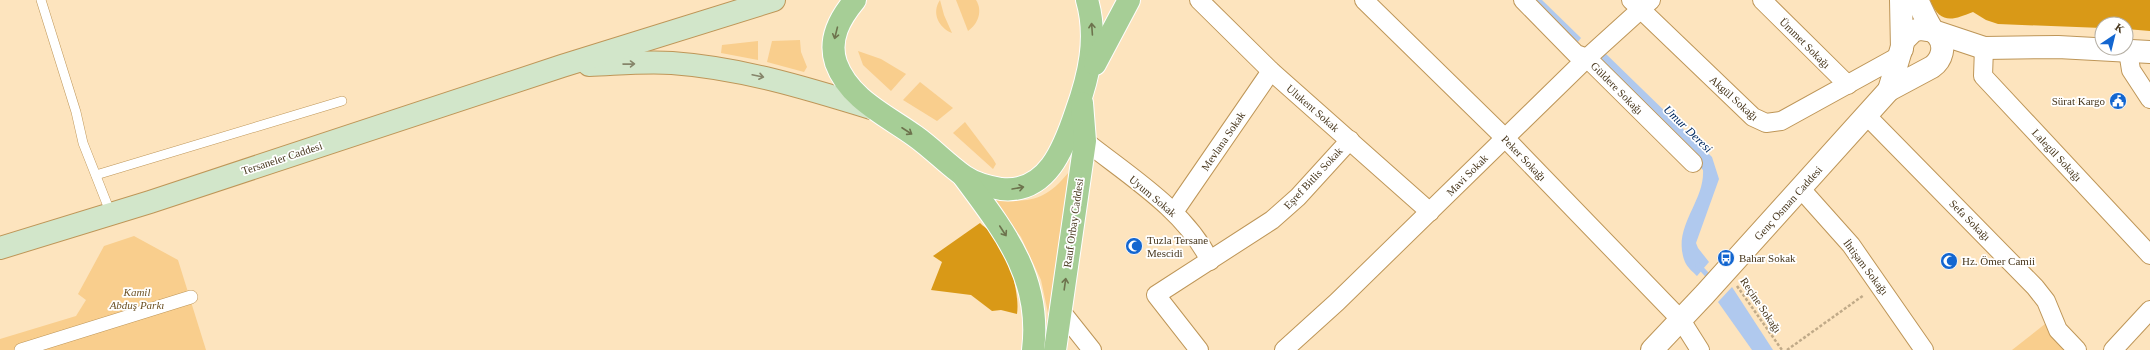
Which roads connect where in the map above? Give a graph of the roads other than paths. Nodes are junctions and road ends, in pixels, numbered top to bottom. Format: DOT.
graph roads {
  1 [pos="41,0"];
  2 [pos="774,0"];
  3 [pos="855,0"];
  4 [pos="1087,0"];
  5 [pos="1129,0"];
  6 [pos="1199,0"];
  7 [pos="1364,0"];
  8 [pos="1523,0"];
  9 [pos="1762,0"];
  10 [pos="1901,0"];
  11 [pos="1917,0"];
  12 [pos="1641,3"];
  13 [pos="1933,30"];
  14 [pos="1984,48"];
  15 [pos="2094,49"];
  16 [pos="1900,51"];
  17 [pos="2134,51"];
  18 [pos="2150,52"];
  19 [pos="2129,56"];
  20 [pos="1587,58"];
  21 [pos="562,66"];
  22 [pos="1932,67"];
  23 [pos="1271,71"];
  24 [pos="1848,85"];
  25 [pos="1085,88"];
  26 [pos="1889,90"];
  27 [pos="2150,99"];
  28 [pos="342,101"];
  29 [pos="871,108"];
  30 [pos="1867,116"];
  31 [pos="1505,138"];
  32 [pos="1350,140"];
  33 [pos="1085,141"];
  34 [pos="1693,163"];
  35 [pos="96,175"];
  36 [pos="964,176"];
  37 [pos="1802,189"];
  38 [pos="1174,212"];
  39 [pos="1430,212"];
  40 [pos="112,214"];
  41 [pos="0,248"];
  42 [pos="2150,255"];
  43 [pos="1210,261"];
  44 [pos="191,297"];
  45 [pos="2150,310"];
  46 [pos="1061,311"];
  47 [pos="1681,320"];
  48 [pos="2144,329"];
  49 [pos="21,350"];
  50 [pos="1033,350"];
  51 [pos="1055,350"];
  52 [pos="1092,350"];
  53 [pos="1199,350"];
  54 [pos="1284,350"];
  55 [pos="1652,350"];
  56 [pos="1700,350"];
  57 [pos="1924,350"];
  58 [pos="2077,350"];
  59 [pos="2113,350"];
  1 -- 35 [label="lane"];
  2 -- 21 [label="main road, Tersaneler Caddesi"];
  3 -- 29 [label="main road, Rauf Orbay Caddesi, one-way"];
  25 -- 4 [label="main road, Rauf Orbay Caddesi, one-way"];
  5 -- 25 [label="main road, Rauf Orbay Caddesi"];
  6 -- 23 [label="street, Ulukent Sokak"];
  7 -- 31 [label="street, Peker Sokağı"];
  8 -- 20 [label="street, Güldere Sokağı"];
  9 -- 24 [label="street, Ümmet Sokağı"];
  10 -- 16 [label="street"];
  11 -- 13 [label="street"];
  12 -- 20 [label="street, Mavi Sokak"];
  12 -- 24 [label="street, Akgül Sokağı"];
  13 -- 14 [label="street, Genç Osman Caddesi"];
  13 -- 16 [label="street, Genç Osman Caddesi"];
  13 -- 22 [label="street"];
  14 -- 15 [label="street, Genç Osman Caddesi"];
  14 -- 22 [label="street, Genç Osman Caddesi"];
  14 -- 42 [label="street, Lalegül Sokağı"];
  16 -- 22 [label="street, Genç Osman Caddesi"];
  16 -- 24 [label="street, Akgül Sokağı"];
  16 -- 26 [label="street, Genç Osman Caddesi"];
  17 -- 18 [label="street, Genç Osman Caddesi"];
  19 -- 27 [label="street"];
  20 -- 31 [label="street, Mavi Sokak"];
  20 -- 34 [label="street, Güldere Sokağı"];
  21 -- 29 [label="main road, one-way"];
  21 -- 40 [label="main road, Tersaneler Caddesi"];
  22 -- 26 [label="street, Genç Osman Caddesi"];
  23 -- 32 [label="street, Ulukent Sokak"];
  23 -- 38 [label="street, Mevlana Sokak"];
  25 -- 33 [label="main road, Rauf Orbay Caddesi"];
  36 -- 25 [label="main road, Rauf Orbay Caddesi, one-way"];
  26 -- 30 [label="street, Genç Osman Caddesi"];
  28 -- 35 [label="lane"];
  29 -- 36 [label="main road, Rauf Orbay Caddesi, one-way"];
  30 -- 37 [label="street, Genç Osman Caddesi"];
  30 -- 58 [label="street, Sefa Sokağı"];
  31 -- 39 [label="street, Mavi Sokak"];
  31 -- 47 [label="street, Peker Sokağı"];
  32 -- 39 [label="street, Ulukent Sokak"];
  32 -- 43 [label="street, Eşref Bitlis Sokak"];
  33 -- 38 [label="street, Uyum Sokak"];
  46 -- 33 [label="main road, Rauf Orbay Caddesi, one-way"];
  35 -- 40 [label="lane"];
  36 -- 50 [label="main road, Rauf Orbay Caddesi, one-way"];
  37 -- 47 [label="street, Genç Osman Caddesi"];
  37 -- 57 [label="street, İhtişam Sokağı"];
  38 -- 43 [label="street, Uyum Sokak"];
  39 -- 54 [label="street, Mavi Sokak"];
  40 -- 41 [label="main road, Tersaneler Caddesi"];
  43 -- 53 [label="street, Eşref Bitlis Sokak"];
  44 -- 49 [label="street"];
  45 -- 48 [label="street"];
  46 -- 51 [label="main road, Rauf Orbay Caddesi"];
  46 -- 52 [label="street"];
  47 -- 55 [label="street, Genç Osman Caddesi"];
  47 -- 56 [label="street, Peker Sokağı"];
  48 -- 59 [label="street"];
}
